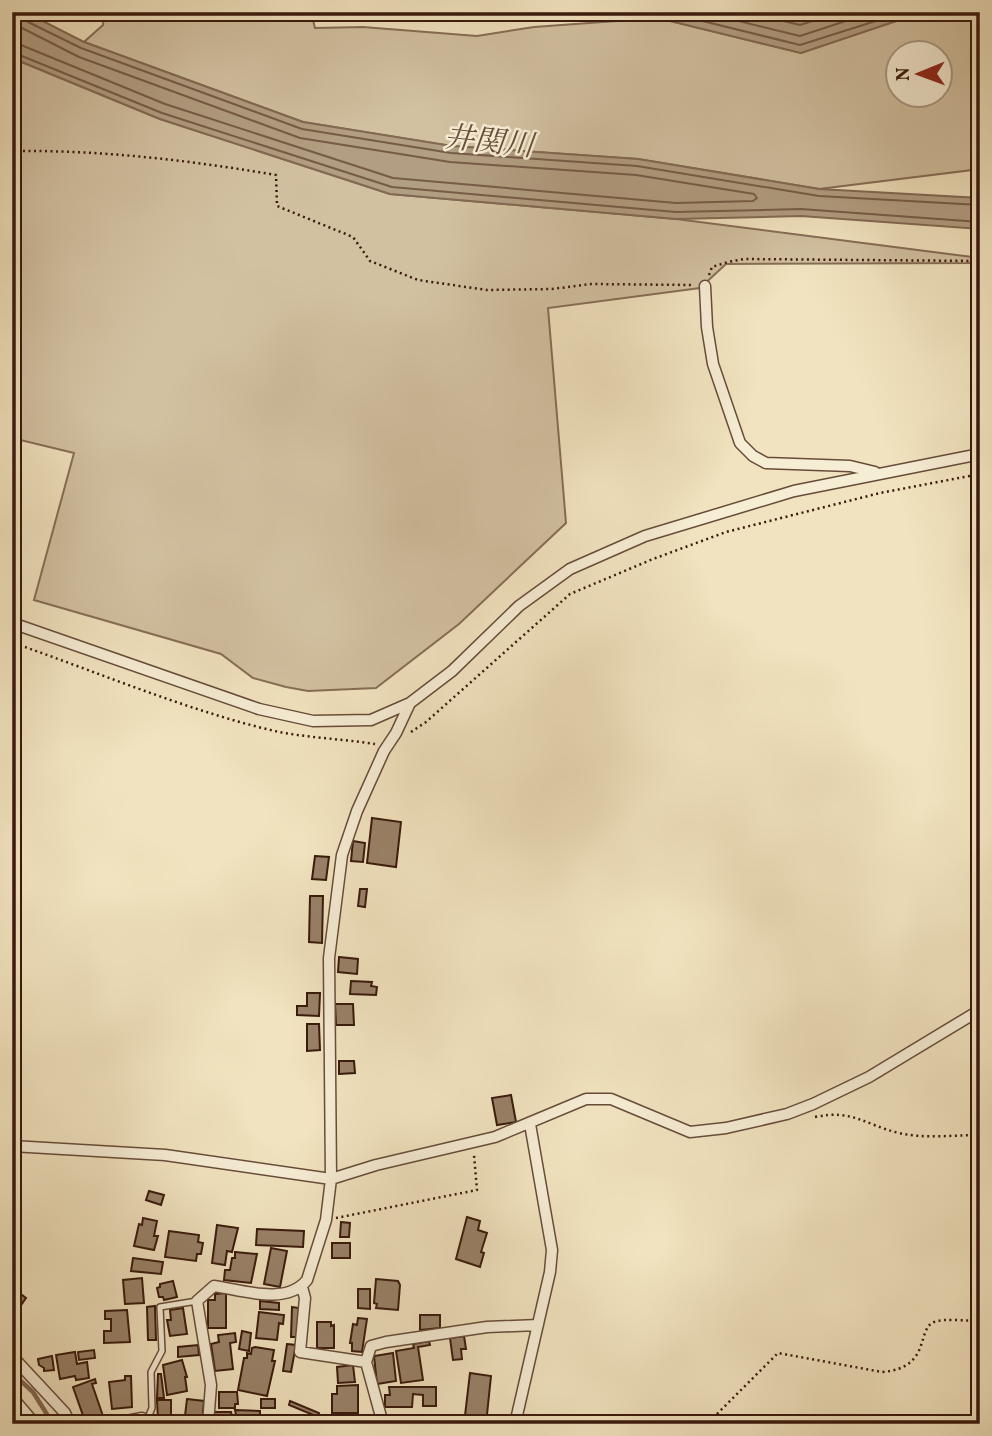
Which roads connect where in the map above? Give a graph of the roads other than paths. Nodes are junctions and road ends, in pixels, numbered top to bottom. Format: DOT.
graph roads {
  1 [pos="705,286"];
  2 [pos="980,454"];
  3 [pos="879,473"];
  4 [pos="12,624"];
  5 [pos="410,703"];
  6 [pos="980,1010"];
  7 [pos="530,1124"];
  8 [pos="12,1146"];
  9 [pos="331,1179"];
  10 [pos="302,1287"];
  11 [pos="197,1301"];
  12 [pos="538,1325"];
  13 [pos="12,1356"];
  14 [pos="366,1362"];
  15 [pos="12,1397"];
  16 [pos="150,1422"];
  17 [pos="35,1424"];
  18 [pos="70,1424"];
  19 [pos="111,1424"];
  20 [pos="208,1424"];
  21 [pos="383,1424"];
  22 [pos="515,1424"];
  1 -- 3 [label="street"];
  2 -- 3 [label="street"];
  3 -- 5 [label="street"];
  4 -- 5 [label="street"];
  5 -- 9 [label="street"];
  6 -- 7 [label="street"];
  7 -- 9 [label="street"];
  7 -- 12 [label="street"];
  8 -- 9 [label="street"];
  9 -- 10 [label="street"];
  10 -- 11 [label="street"];
  10 -- 14 [label="street"];
  11 -- 16 [label="lane"];
  11 -- 20 [label="street"];
  12 -- 14 [label="street"];
  12 -- 22 [label="street"];
  13 -- 18 [label="street"];
  14 -- 21 [label="street"];
  15 -- 17 [label="street"];
  16 -- 19 [label="street"];
}
